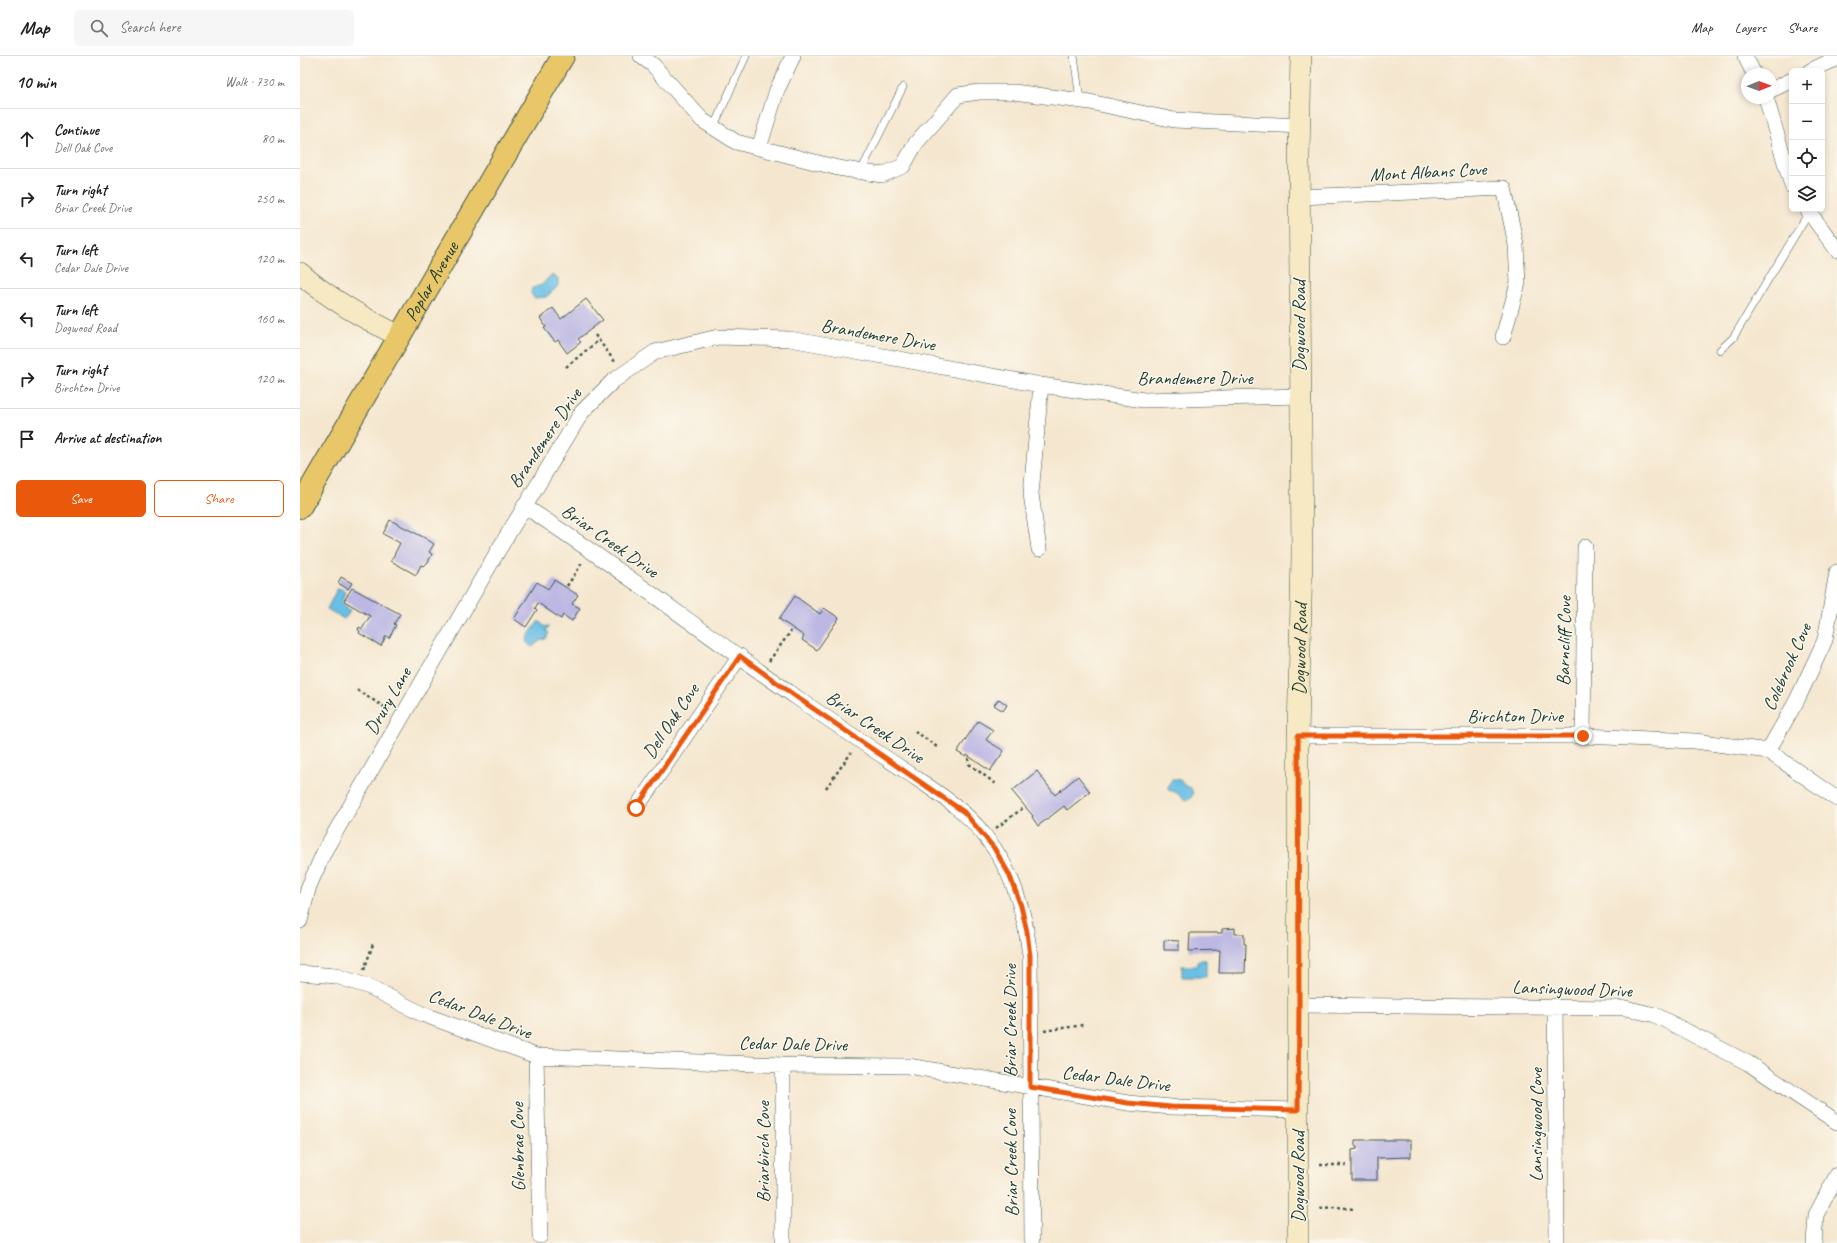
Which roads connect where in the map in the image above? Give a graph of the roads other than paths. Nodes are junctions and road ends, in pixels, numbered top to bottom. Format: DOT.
graph roads {
  1 [pos="563,56"];
  2 [pos="641,56"];
  3 [pos="746,56"];
  4 [pos="793,56"];
  5 [pos="1074,56"];
  6 [pos="1302,56"];
  7 [pos="1745,56"];
  8 [pos="1837,58"];
  9 [pos="1751,68"];
  10 [pos="1816,68"];
  11 [pos="1789,81"];
  12 [pos="903,87"];
  13 [pos="1777,87"];
  14 [pos="1080,100"];
  15 [pos="1768,104"];
  16 [pos="1300,126"];
  17 [pos="713,128"];
  18 [pos="759,148"];
  19 [pos="861,171"];
  20 [pos="1789,176"];
  21 [pos="1299,198"];
  22 [pos="1807,212"];
  23 [pos="1809,212"];
  24 [pos="1837,250"];
  25 [pos="300,273"];
  26 [pos="399,336"];
  27 [pos="1503,337"];
  28 [pos="1720,350"];
  29 [pos="1041,385"];
  30 [pos="1300,396"];
  31 [pos="524,506"];
  32 [pos="300,507"];
  33 [pos="1585,547"];
  34 [pos="1039,549"];
  35 [pos="1837,572"];
  36 [pos="740,656"];
  37 [pos="1298,736"];
  38 [pos="1583,736"];
  39 [pos="1768,751"];
  40 [pos="1837,799"];
  41 [pos="636,808"];
  42 [pos="300,921"];
  43 [pos="300,973"];
  44 [pos="1299,1005"];
  45 [pos="1555,1006"];
  46 [pos="536,1056"];
  47 [pos="783,1064"];
  48 [pos="1030,1087"];
  49 [pos="1298,1110"];
  50 [pos="1837,1122"];
  51 [pos="1837,1175"];
  52 [pos="540,1236"];
  53 [pos="783,1239"];
  54 [pos="1032,1239"];
  55 [pos="1298,1243"];
  56 [pos="1556,1243"];
  57 [pos="1814,1243"];
  1 -- 26 [label="main road, Poplar Avenue"];
  2 -- 17 [label="street"];
  3 -- 17 [label="lane"];
  4 -- 18 [label="street"];
  5 -- 14 [label="lane"];
  6 -- 16 [label="street, Dogwood Road"];
  7 -- 9 [label="street"];
  8 -- 10 [label="street"];
  11 -- 13 [label="street"];
  12 -- 19 [label="lane"];
  14 -- 16 [label="street"];
  14 -- 19 [label="street"];
  15 -- 20 [label="street"];
  16 -- 21 [label="street, Dogwood Road"];
  17 -- 18 [label="street"];
  18 -- 19 [label="street"];
  21 -- 27 [label="street, Mont Albans Cove"];
  21 -- 30 [label="street, Dogwood Road"];
  22 -- 28 [label="lane"];
  23 -- 24 [label="street"];
  25 -- 26 [label="street"];
  26 -- 32 [label="main road, Poplar Avenue"];
  29 -- 30 [label="street, Brandemere Drive"];
  29 -- 31 [label="street, Brandemere Drive"];
  29 -- 34 [label="street"];
  30 -- 37 [label="street, Dogwood Road"];
  31 -- 36 [label="street, Briar Creek Drive"];
  31 -- 42 [label="street, Drury Lane"];
  33 -- 38 [label="street, Barncliff Cove"];
  35 -- 39 [label="street, Colebrook Cove"];
  36 -- 41 [label="street, Dell Oak Cove"];
  36 -- 48 [label="street, Briar Creek Drive"];
  37 -- 38 [label="street, Birchton Drive"];
  37 -- 44 [label="street, Dogwood Road"];
  38 -- 39 [label="street, Birchton Drive"];
  39 -- 40 [label="street, Birchton Drive"];
  43 -- 46 [label="street, Cedar Dale Drive"];
  44 -- 45 [label="street, Lansingwood Drive"];
  44 -- 49 [label="street, Dogwood Road"];
  45 -- 50 [label="street, Lansingwood Drive"];
  45 -- 56 [label="street, Lansingwood Cove"];
  46 -- 47 [label="street, Cedar Dale Drive"];
  46 -- 52 [label="street, Glenbrae Cove"];
  47 -- 48 [label="street, Cedar Dale Drive"];
  47 -- 53 [label="street, Briarbirch Cove"];
  48 -- 49 [label="street, Cedar Dale Drive"];
  48 -- 54 [label="street, Briar Creek Cove"];
  49 -- 55 [label="street, Dogwood Road"];
  51 -- 57 [label="street"];
}
